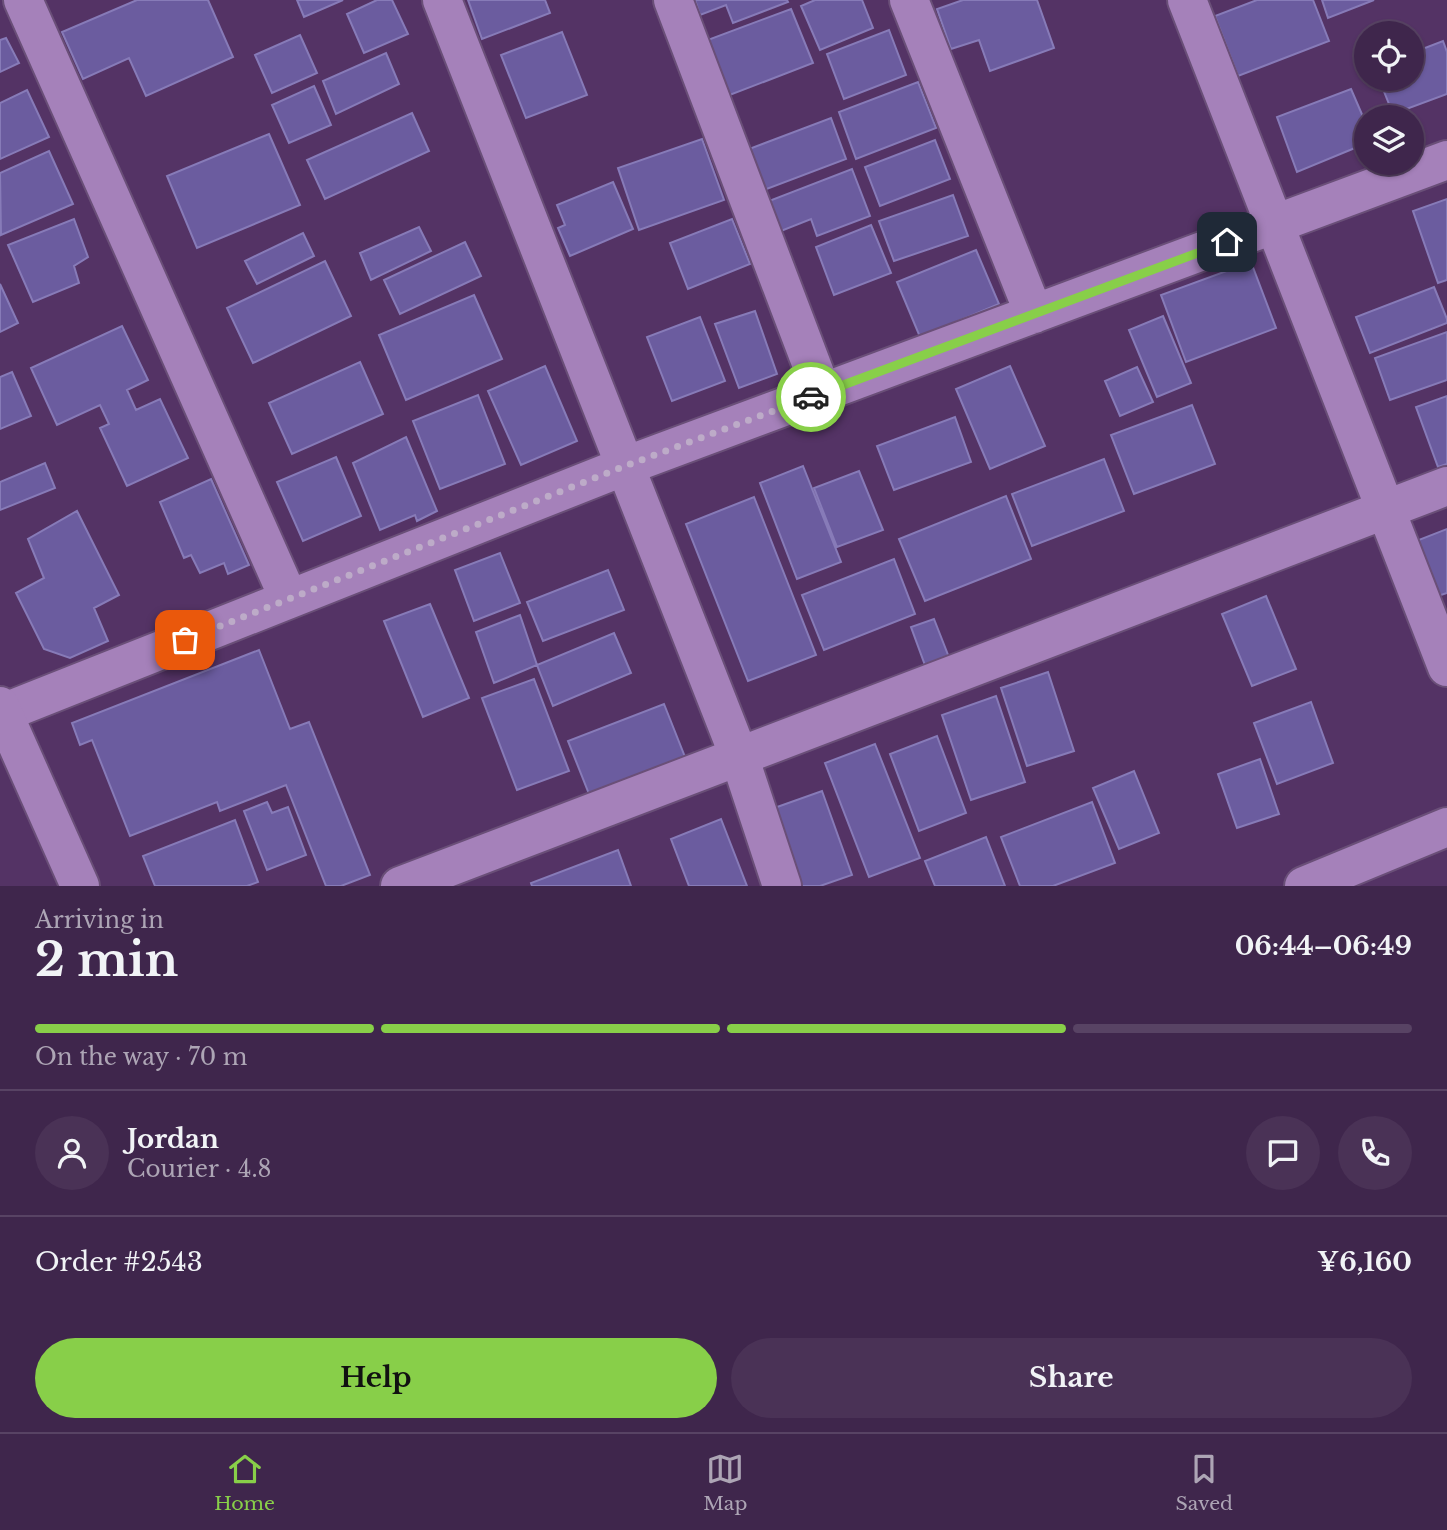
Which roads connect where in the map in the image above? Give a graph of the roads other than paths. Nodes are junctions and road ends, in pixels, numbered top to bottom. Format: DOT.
graph roads {
  1 [pos="23,0"];
  2 [pos="442,0"];
  3 [pos="673,0"];
  4 [pos="909,0"];
  5 [pos="1187,0"];
  6 [pos="1447,160"];
  7 [pos="1275,225"];
  8 [pos="1034,314"];
  9 [pos="822,392"];
  10 [pos="625,466"];
  11 [pos="1447,486"];
  12 [pos="1386,509"];
  13 [pos="289,599"];
  14 [pos="1447,667"];
  15 [pos="1,711"];
  16 [pos="739,756"];
  17 [pos="1447,827"];
  18 [pos="80,886"];
  19 [pos="400,886"];
  20 [pos="782,886"];
  21 [pos="1304,886"];
  1 -- 13 [label="street"];
  2 -- 10 [label="street"];
  3 -- 9 [label="street"];
  4 -- 8 [label="street"];
  5 -- 7 [label="street"];
  6 -- 7 [label="street"];
  7 -- 8 [label="street"];
  7 -- 12 [label="street"];
  8 -- 9 [label="street"];
  9 -- 10 [label="street"];
  10 -- 13 [label="street"];
  10 -- 16 [label="street"];
  11 -- 12 [label="street"];
  12 -- 14 [label="street"];
  12 -- 16 [label="street"];
  13 -- 15 [label="street"];
  15 -- 18 [label="street"];
  16 -- 19 [label="street"];
  16 -- 20 [label="street"];
  17 -- 21 [label="street"];
}
